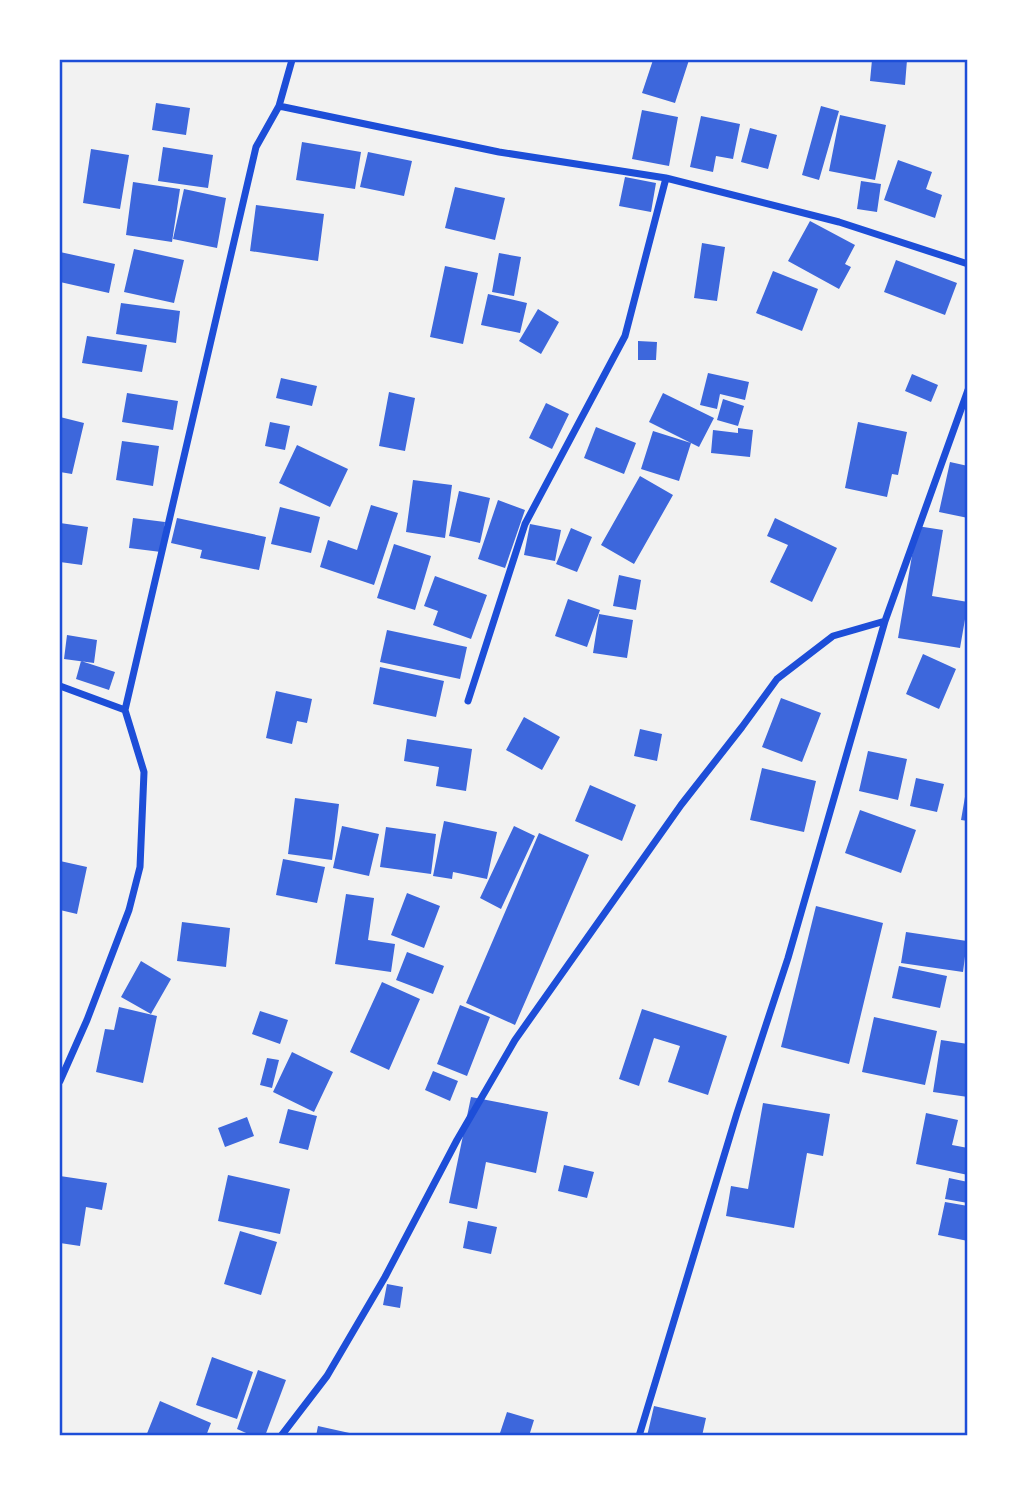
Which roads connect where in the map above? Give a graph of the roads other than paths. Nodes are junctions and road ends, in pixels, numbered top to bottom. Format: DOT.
graph roads {
  1 [pos="292,60"];
  2 [pos="279,106"];
  3 [pos="666,178"];
  4 [pos="968,264"];
  5 [pos="968,390"];
  6 [pos="885,621"];
  7 [pos="60,686"];
  8 [pos="468,701"];
  9 [pos="125,710"];
  10 [pos="60,1081"];
  11 [pos="281,1436"];
  12 [pos="639,1436"];
  1 -- 2 [label="street"];
  2 -- 3 [label="street"];
  2 -- 9 [label="street"];
  3 -- 4 [label="street"];
  3 -- 8 [label="street"];
  5 -- 6 [label="street"];
  6 -- 11 [label="street"];
  6 -- 12 [label="street"];
  7 -- 9 [label="street"];
  9 -- 10 [label="street"];
}
